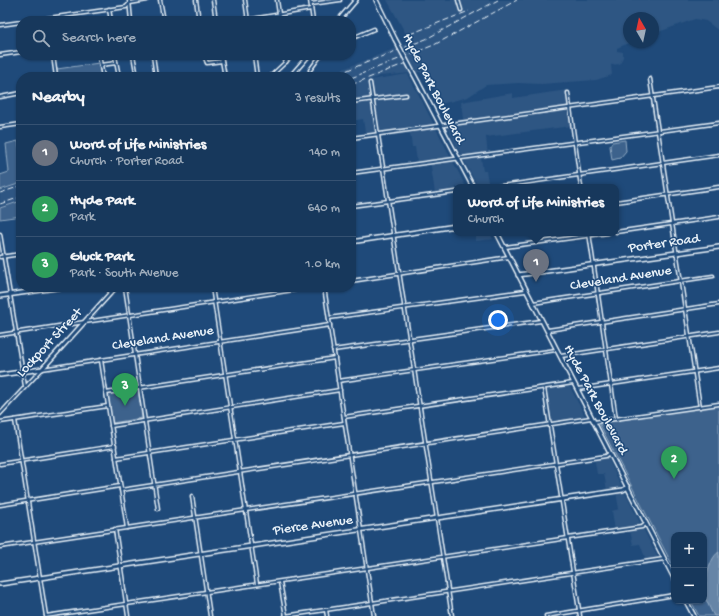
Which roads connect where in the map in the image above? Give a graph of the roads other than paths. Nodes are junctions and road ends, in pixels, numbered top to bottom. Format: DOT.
graph roads {
  1 [pos="148,0"];
  2 [pos="160,0"];
  3 [pos="196,0"];
  4 [pos="212,0"];
  5 [pos="245,0"];
  6 [pos="277,0"];
  7 [pos="310,0"];
  8 [pos="340,0"];
  9 [pos="356,0"];
  10 [pos="376,0"];
  11 [pos="458,0"];
  12 [pos="130,2"];
  13 [pos="311,4"];
  14 [pos="109,9"];
  15 [pos="311,9"];
  16 [pos="461,10"];
  17 [pos="279,13"];
  18 [pos="70,16"];
  19 [pos="110,16"];
  20 [pos="131,16"];
  21 [pos="163,16"];
  22 [pos="198,16"];
  23 [pos="215,16"];
  24 [pos="247,16"];
  25 [pos="266,16"];
  26 [pos="279,16"];
  27 [pos="312,16"];
  28 [pos="342,16"];
  29 [pos="16,23"];
  30 [pos="0,25"];
  31 [pos="374,29"];
  32 [pos="356,37"];
  33 [pos="16,53"];
  34 [pos="0,56"];
  35 [pos="53,60"];
  36 [pos="100,60"];
  37 [pos="116,60"];
  38 [pos="134,60"];
  39 [pos="154,60"];
  40 [pos="206,60"];
  41 [pos="255,60"];
  42 [pos="288,60"];
  43 [pos="305,60"];
  44 [pos="317,60"];
  45 [pos="222,61"];
  46 [pos="286,62"];
  47 [pos="116,63"];
  48 [pos="101,65"];
  49 [pos="310,70"];
  50 [pos="55,72"];
  51 [pos="102,72"];
  52 [pos="118,72"];
  53 [pos="136,72"];
  54 [pos="155,72"];
  55 [pos="224,72"];
  56 [pos="256,72"];
  57 [pos="275,72"];
  58 [pos="294,72"];
  59 [pos="650,79"];
  60 [pos="370,83"];
  61 [pos="719,87"];
  62 [pos="568,93"];
  63 [pos="16,94"];
  64 [pos="406,95"];
  65 [pos="0,97"];
  66 [pos="652,97"];
  67 [pos="373,99"];
  68 [pos="356,101"];
  69 [pos="570,108"];
  70 [pos="719,123"];
  71 [pos="16,125"];
  72 [pos="439,126"];
  73 [pos="0,127"];
  74 [pos="658,131"];
  75 [pos="378,134"];
  76 [pos="356,137"];
  77 [pos="575,142"];
  78 [pos="719,155"];
  79 [pos="456,159"];
  80 [pos="662,163"];
  81 [pos="384,169"];
  82 [pos="356,172"];
  83 [pos="580,175"];
  84 [pos="471,184"];
  85 [pos="516,184"];
  86 [pos="582,184"];
  87 [pos="719,187"];
  88 [pos="453,192"];
  89 [pos="668,195"];
  90 [pos="389,201"];
  91 [pos="619,202"];
  92 [pos="356,205"];
  93 [pos="719,217"];
  94 [pos="672,224"];
  95 [pos="453,226"];
  96 [pos="619,232"];
  97 [pos="0,234"];
  98 [pos="394,236"];
  99 [pos="498,236"];
  100 [pos="577,236"];
  101 [pos="589,236"];
  102 [pos="356,241"];
  103 [pos="719,247"];
  104 [pos="504,248"];
  105 [pos="676,254"];
  106 [pos="16,255"];
  107 [pos="0,257"];
  108 [pos="4,257"];
  109 [pos="509,257"];
  110 [pos="593,265"];
  111 [pos="400,274"];
  112 [pos="518,275"];
  113 [pos="713,276"];
  114 [pos="356,280"];
  115 [pos="680,281"];
  116 [pos="525,291"];
  117 [pos="30,292"];
  118 [pos="111,292"];
  119 [pos="126,292"];
  120 [pos="213,292"];
  121 [pos="280,292"];
  122 [pos="325,292"];
  123 [pos="598,293"];
  124 [pos="10,295"];
  125 [pos="0,296"];
  126 [pos="214,302"];
  127 [pos="532,303"];
  128 [pos="719,304"];
  129 [pos="405,308"];
  130 [pos="685,309"];
  131 [pos="129,315"];
  132 [pos="329,318"];
  133 [pos="541,321"];
  134 [pos="84,322"];
  135 [pos="602,322"];
  136 [pos="330,324"];
  137 [pos="546,330"];
  138 [pos="719,332"];
  139 [pos="16,333"];
  140 [pos="0,335"];
  141 [pos="689,337"];
  142 [pos="410,339"];
  143 [pos="220,341"];
  144 [pos="333,350"];
  145 [pos="556,350"];
  146 [pos="606,350"];
  147 [pos="134,354"];
  148 [pos="560,356"];
  149 [pos="334,358"];
  150 [pos="101,360"];
  151 [pos="719,368"];
  152 [pos="42,369"];
  153 [pos="414,370"];
  154 [pos="694,371"];
  155 [pos="22,372"];
  156 [pos="0,375"];
  157 [pos="225,375"];
  158 [pos="338,381"];
  159 [pos="573,383"];
  160 [pos="611,384"];
  161 [pos="25,386"];
  162 [pos="140,387"];
  163 [pos="544,388"];
  164 [pos="576,389"];
  165 [pos="340,390"];
  166 [pos="106,393"];
  167 [pos="719,404"];
  168 [pos="108,406"];
  169 [pos="420,406"];
  170 [pos="230,407"];
  171 [pos="700,407"];
  172 [pos="0,414"];
  173 [pos="344,417"];
  174 [pos="616,419"];
  175 [pos="15,420"];
  176 [pos="592,420"];
  177 [pos="145,421"];
  178 [pos="0,422"];
  179 [pos="344,423"];
  180 [pos="550,425"];
  181 [pos="111,426"];
  182 [pos="235,439"];
  183 [pos="426,444"];
  184 [pos="115,446"];
  185 [pos="150,453"];
  186 [pos="610,453"];
  187 [pos="349,456"];
  188 [pos="116,458"];
  189 [pos="21,461"];
  190 [pos="556,463"];
  191 [pos="0,464"];
  192 [pos="240,472"];
  193 [pos="432,482"];
  194 [pos="155,485"];
  195 [pos="120,486"];
  196 [pos="628,487"];
  197 [pos="121,490"];
  198 [pos="355,494"];
  199 [pos="192,496"];
  200 [pos="562,500"];
  201 [pos="28,501"];
  202 [pos="0,506"];
  203 [pos="158,509"];
  204 [pos="247,509"];
  205 [pos="196,518"];
  206 [pos="437,518"];
  207 [pos="646,524"];
  208 [pos="127,528"];
  209 [pos="115,529"];
  210 [pos="361,530"];
  211 [pos="568,538"];
  212 [pos="34,542"];
  213 [pos="252,546"];
  214 [pos="0,547"];
  215 [pos="201,553"];
  216 [pos="443,557"];
  217 [pos="664,559"];
  218 [pos="120,566"];
  219 [pos="366,568"];
  220 [pos="671,572"];
  221 [pos="573,573"];
  222 [pos="40,578"];
  223 [pos="280,581"];
  224 [pos="0,584"];
  225 [pos="258,584"];
  226 [pos="207,592"];
  227 [pos="448,592"];
  228 [pos="671,596"];
  229 [pos="372,603"];
  230 [pos="126,604"];
  231 [pos="688,604"];
  232 [pos="326,610"];
  233 [pos="579,611"];
  234 [pos="46,616"];
  235 [pos="128,616"];
  236 [pos="210,616"];
  237 [pos="286,616"];
  238 [pos="327,616"];
  239 [pos="374,616"];
  240 [pos="452,616"];
  241 [pos="546,616"];
  242 [pos="580,616"];
  243 [pos="694,616"];
  1 -- 12 [label="street"];
  2 -- 21 [label="street"];
  3 -- 22 [label="street"];
  4 -- 23 [label="street"];
  5 -- 24 [label="street"];
  6 -- 17 [label="street"];
  7 -- 13 [label="street"];
  8 -- 13 [label="street"];
  9 -- 28 [label="main road"];
  10 -- 72 [label="main road, Hyde Park Boulevard, bridge"];
  11 -- 16 [label="street"];
  12 -- 14 [label="street"];
  12 -- 20 [label="street"];
  13 -- 15 [label="street"];
  14 -- 18 [label="street"];
  14 -- 19 [label="street"];
  15 -- 17 [label="street"];
  15 -- 27 [label="street"];
  17 -- 25 [label="street"];
  17 -- 26 [label="street"];
  29 -- 30 [label="street"];
  31 -- 32 [label="street"];
  33 -- 34 [label="street"];
  35 -- 50 [label="street"];
  36 -- 48 [label="street"];
  37 -- 47 [label="street"];
  38 -- 53 [label="street"];
  39 -- 54 [label="street"];
  40 -- 45 [label="street"];
  41 -- 56 [label="street"];
  42 -- 46 [label="street"];
  43 -- 58 [label="main road"];
  44 -- 49 [label="street"];
  45 -- 55 [label="street"];
  46 -- 57 [label="street"];
  47 -- 48 [label="street"];
  47 -- 52 [label="street"];
  48 -- 51 [label="street"];
  59 -- 66 [label="street"];
  60 -- 67 [label="street"];
  61 -- 66 [label="street"];
  62 -- 69 [label="street"];
  63 -- 65 [label="street"];
  64 -- 67 [label="street"];
  66 -- 69 [label="street"];
  66 -- 74 [label="street"];
  67 -- 68 [label="street"];
  67 -- 75 [label="street"];
  69 -- 72 [label="street"];
  69 -- 77 [label="street"];
  70 -- 74 [label="street"];
  71 -- 73 [label="street"];
  72 -- 75 [label="street"];
  72 -- 79 [label="main road, Hyde Park Boulevard"];
  74 -- 77 [label="street"];
  74 -- 80 [label="street"];
  75 -- 76 [label="street"];
  75 -- 81 [label="street"];
  77 -- 79 [label="street"];
  77 -- 83 [label="street"];
  78 -- 80 [label="street"];
  79 -- 81 [label="street"];
  79 -- 84 [label="main road, Hyde Park Boulevard"];
  80 -- 83 [label="street"];
  80 -- 89 [label="street"];
  81 -- 82 [label="street"];
  81 -- 90 [label="street"];
  83 -- 85 [label="street"];
  83 -- 86 [label="street"];
  87 -- 89 [label="street"];
  88 -- 90 [label="street"];
  89 -- 91 [label="street"];
  89 -- 94 [label="street"];
  90 -- 92 [label="street"];
  90 -- 98 [label="street"];
  93 -- 94 [label="street"];
  94 -- 96 [label="street"];
  94 -- 105 [label="street"];
  95 -- 98 [label="main road"];
  97 -- 108 [label="street"];
  98 -- 102 [label="main road"];
  98 -- 111 [label="street"];
  99 -- 104 [label="main road, Hyde Park Boulevard"];
  100 -- 104 [label="street"];
  101 -- 110 [label="street"];
  103 -- 105 [label="main road, Porter Road"];
  104 -- 109 [label="main road, Hyde Park Boulevard"];
  105 -- 110 [label="main road, Porter Road"];
  105 -- 115 [label="street"];
  106 -- 108 [label="street"];
  107 -- 108 [label="street"];
  108 -- 124 [label="street"];
  109 -- 111 [label="street"];
  109 -- 112 [label="main road, Hyde Park Boulevard"];
  110 -- 112 [label="main road, Porter Road"];
  110 -- 123 [label="street"];
  111 -- 114 [label="street"];
  111 -- 129 [label="street"];
  112 -- 116 [label="main road, Hyde Park Boulevard"];
  113 -- 115 [label="street, Cleveland Avenue"];
  115 -- 123 [label="street, Cleveland Avenue"];
  115 -- 130 [label="street"];
  116 -- 127 [label="main road, Hyde Park Boulevard"];
  116 -- 129 [label="street"];
  117 -- 124 [label="main road"];
  118 -- 134 [label="main road, Lockport Street"];
  119 -- 131 [label="street"];
  120 -- 126 [label="street"];
  121 -- 126 [label="street"];
  122 -- 132 [label="street"];
  123 -- 127 [label="street, Cleveland Avenue"];
  123 -- 135 [label="street"];
  124 -- 125 [label="main road"];
  124 -- 139 [label="street"];
  126 -- 131 [label="street"];
  126 -- 143 [label="street"];
  127 -- 133 [label="main road, Hyde Park Boulevard"];
  128 -- 130 [label="street"];
  129 -- 132 [label="street"];
  129 -- 142 [label="street"];
  130 -- 135 [label="street"];
  130 -- 141 [label="street"];
  131 -- 134 [label="street"];
  131 -- 147 [label="street"];
  132 -- 136 [label="street"];
  133 -- 137 [label="main road, Hyde Park Boulevard"];
  133 -- 142 [label="street"];
  134 -- 139 [label="street"];
  134 -- 152 [label="main road, Lockport Street"];
  135 -- 137 [label="street"];
  135 -- 146 [label="street"];
  136 -- 143 [label="street, Cleveland Avenue"];
  136 -- 144 [label="street"];
  137 -- 145 [label="main road, Hyde Park Boulevard"];
  138 -- 141 [label="street"];
  139 -- 140 [label="street"];
  139 -- 155 [label="street"];
  141 -- 146 [label="street"];
  141 -- 154 [label="street"];
  142 -- 144 [label="street"];
  142 -- 153 [label="street"];
  143 -- 147 [label="street, Cleveland Avenue"];
  143 -- 157 [label="street"];
  144 -- 149 [label="street"];
  145 -- 148 [label="main road, Hyde Park Boulevard"];
  145 -- 153 [label="street"];
  146 -- 148 [label="street"];
  146 -- 160 [label="street"];
  147 -- 150 [label="street, Cleveland Avenue"];
  147 -- 162 [label="street"];
  148 -- 159 [label="main road, Hyde Park Boulevard"];
  149 -- 157 [label="street"];
  149 -- 158 [label="street"];
  150 -- 152 [label="street, Cleveland Avenue"];
  150 -- 166 [label="street"];
  151 -- 154 [label="street"];
  152 -- 155 [label="main road, Cleveland Avenue"];
  152 -- 161 [label="street, Lockport Street"];
  153 -- 158 [label="street"];
  153 -- 169 [label="street"];
  154 -- 160 [label="street"];
  154 -- 171 [label="street"];
  155 -- 156 [label="main road, Cleveland Avenue"];
  155 -- 161 [label="street"];
  157 -- 162 [label="street"];
  157 -- 170 [label="street"];
  158 -- 165 [label="street"];
  159 -- 163 [label="street"];
  159 -- 164 [label="main road, Hyde Park Boulevard"];
  160 -- 164 [label="street"];
  160 -- 174 [label="street"];
  161 -- 172 [label="street, Lockport Street"];
  162 -- 166 [label="street"];
  162 -- 177 [label="street"];
  163 -- 169 [label="street"];
  163 -- 180 [label="street"];
  164 -- 176 [label="main road, Hyde Park Boulevard"];
  165 -- 170 [label="street"];
  165 -- 173 [label="street"];
  166 -- 168 [label="street"];
  167 -- 171 [label="street"];
  168 -- 175 [label="street"];
  168 -- 181 [label="street"];
  169 -- 173 [label="street"];
  169 -- 183 [label="street"];
  170 -- 177 [label="street"];
  170 -- 182 [label="street"];
  171 -- 174 [label="street"];
  173 -- 179 [label="street"];
  174 -- 176 [label="street"];
  175 -- 178 [label="street"];
  175 -- 189 [label="street"];
  176 -- 180 [label="street"];
  176 -- 186 [label="main road, Hyde Park Boulevard"];
  177 -- 181 [label="street"];
  177 -- 185 [label="street"];
  179 -- 182 [label="street"];
  179 -- 187 [label="street"];
  180 -- 183 [label="street"];
  180 -- 190 [label="street"];
  181 -- 184 [label="street"];
  182 -- 185 [label="street"];
  182 -- 192 [label="street"];
  183 -- 187 [label="street"];
  183 -- 193 [label="street"];
  184 -- 188 [label="street"];
  184 -- 189 [label="street"];
  185 -- 188 [label="street"];
  185 -- 194 [label="street"];
  186 -- 190 [label="street"];
  186 -- 196 [label="main road, Hyde Park Boulevard"];
  187 -- 192 [label="street"];
  187 -- 198 [label="street"];
  188 -- 195 [label="street"];
  189 -- 191 [label="street"];
  189 -- 201 [label="street"];
  190 -- 193 [label="street"];
  190 -- 200 [label="street"];
  192 -- 194 [label="street"];
  192 -- 204 [label="street"];
  193 -- 198 [label="street"];
  193 -- 206 [label="street"];
  194 -- 197 [label="street"];
  194 -- 203 [label="street"];
  195 -- 197 [label="street"];
  195 -- 201 [label="street"];
  196 -- 200 [label="main road, Pierce Avenue"];
  196 -- 207 [label="main road, Hyde Park Boulevard"];
  197 -- 208 [label="street"];
  198 -- 204 [label="street"];
  198 -- 210 [label="street"];
  199 -- 205 [label="street"];
  200 -- 206 [label="main road, Pierce Avenue"];
  200 -- 211 [label="street"];
  201 -- 202 [label="street"];
  201 -- 212 [label="street"];
  204 -- 205 [label="street"];
  204 -- 213 [label="street"];
  205 -- 208 [label="street"];
  205 -- 215 [label="street"];
  206 -- 210 [label="main road, Pierce Avenue"];
  206 -- 216 [label="street"];
  207 -- 211 [label="street"];
  207 -- 217 [label="main road, Hyde Park Boulevard"];
  208 -- 209 [label="street"];
  209 -- 212 [label="street"];
  209 -- 218 [label="street"];
  210 -- 213 [label="main road, Pierce Avenue"];
  210 -- 219 [label="street"];
  211 -- 216 [label="street"];
  211 -- 221 [label="street"];
  212 -- 214 [label="street"];
  212 -- 222 [label="street"];
  213 -- 215 [label="main road, Pierce Avenue"];
  213 -- 225 [label="street"];
  215 -- 218 [label="main road, Pierce Avenue"];
  215 -- 226 [label="street"];
  216 -- 219 [label="street"];
  216 -- 227 [label="street"];
  217 -- 220 [label="main road, Hyde Park Boulevard"];
  217 -- 221 [label="street"];
  218 -- 222 [label="main road, Pierce Avenue"];
  218 -- 230 [label="street"];
  219 -- 223 [label="street"];
  219 -- 229 [label="street"];
  221 -- 227 [label="street"];
  221 -- 233 [label="street"];
  222 -- 224 [label="main road, Pierce Avenue"];
  222 -- 234 [label="street"];
  223 -- 225 [label="street"];
  223 -- 237 [label="street"];
  225 -- 226 [label="street"];
  226 -- 230 [label="street"];
  226 -- 236 [label="street"];
  227 -- 229 [label="street"];
  227 -- 240 [label="street"];
  228 -- 233 [label="street"];
  229 -- 232 [label="street"];
  229 -- 239 [label="street"];
  230 -- 234 [label="street"];
  230 -- 235 [label="street"];
  231 -- 243 [label="main road"];
  232 -- 237 [label="street"];
  232 -- 238 [label="street"];
  233 -- 241 [label="street"];
  233 -- 242 [label="street"];
}
